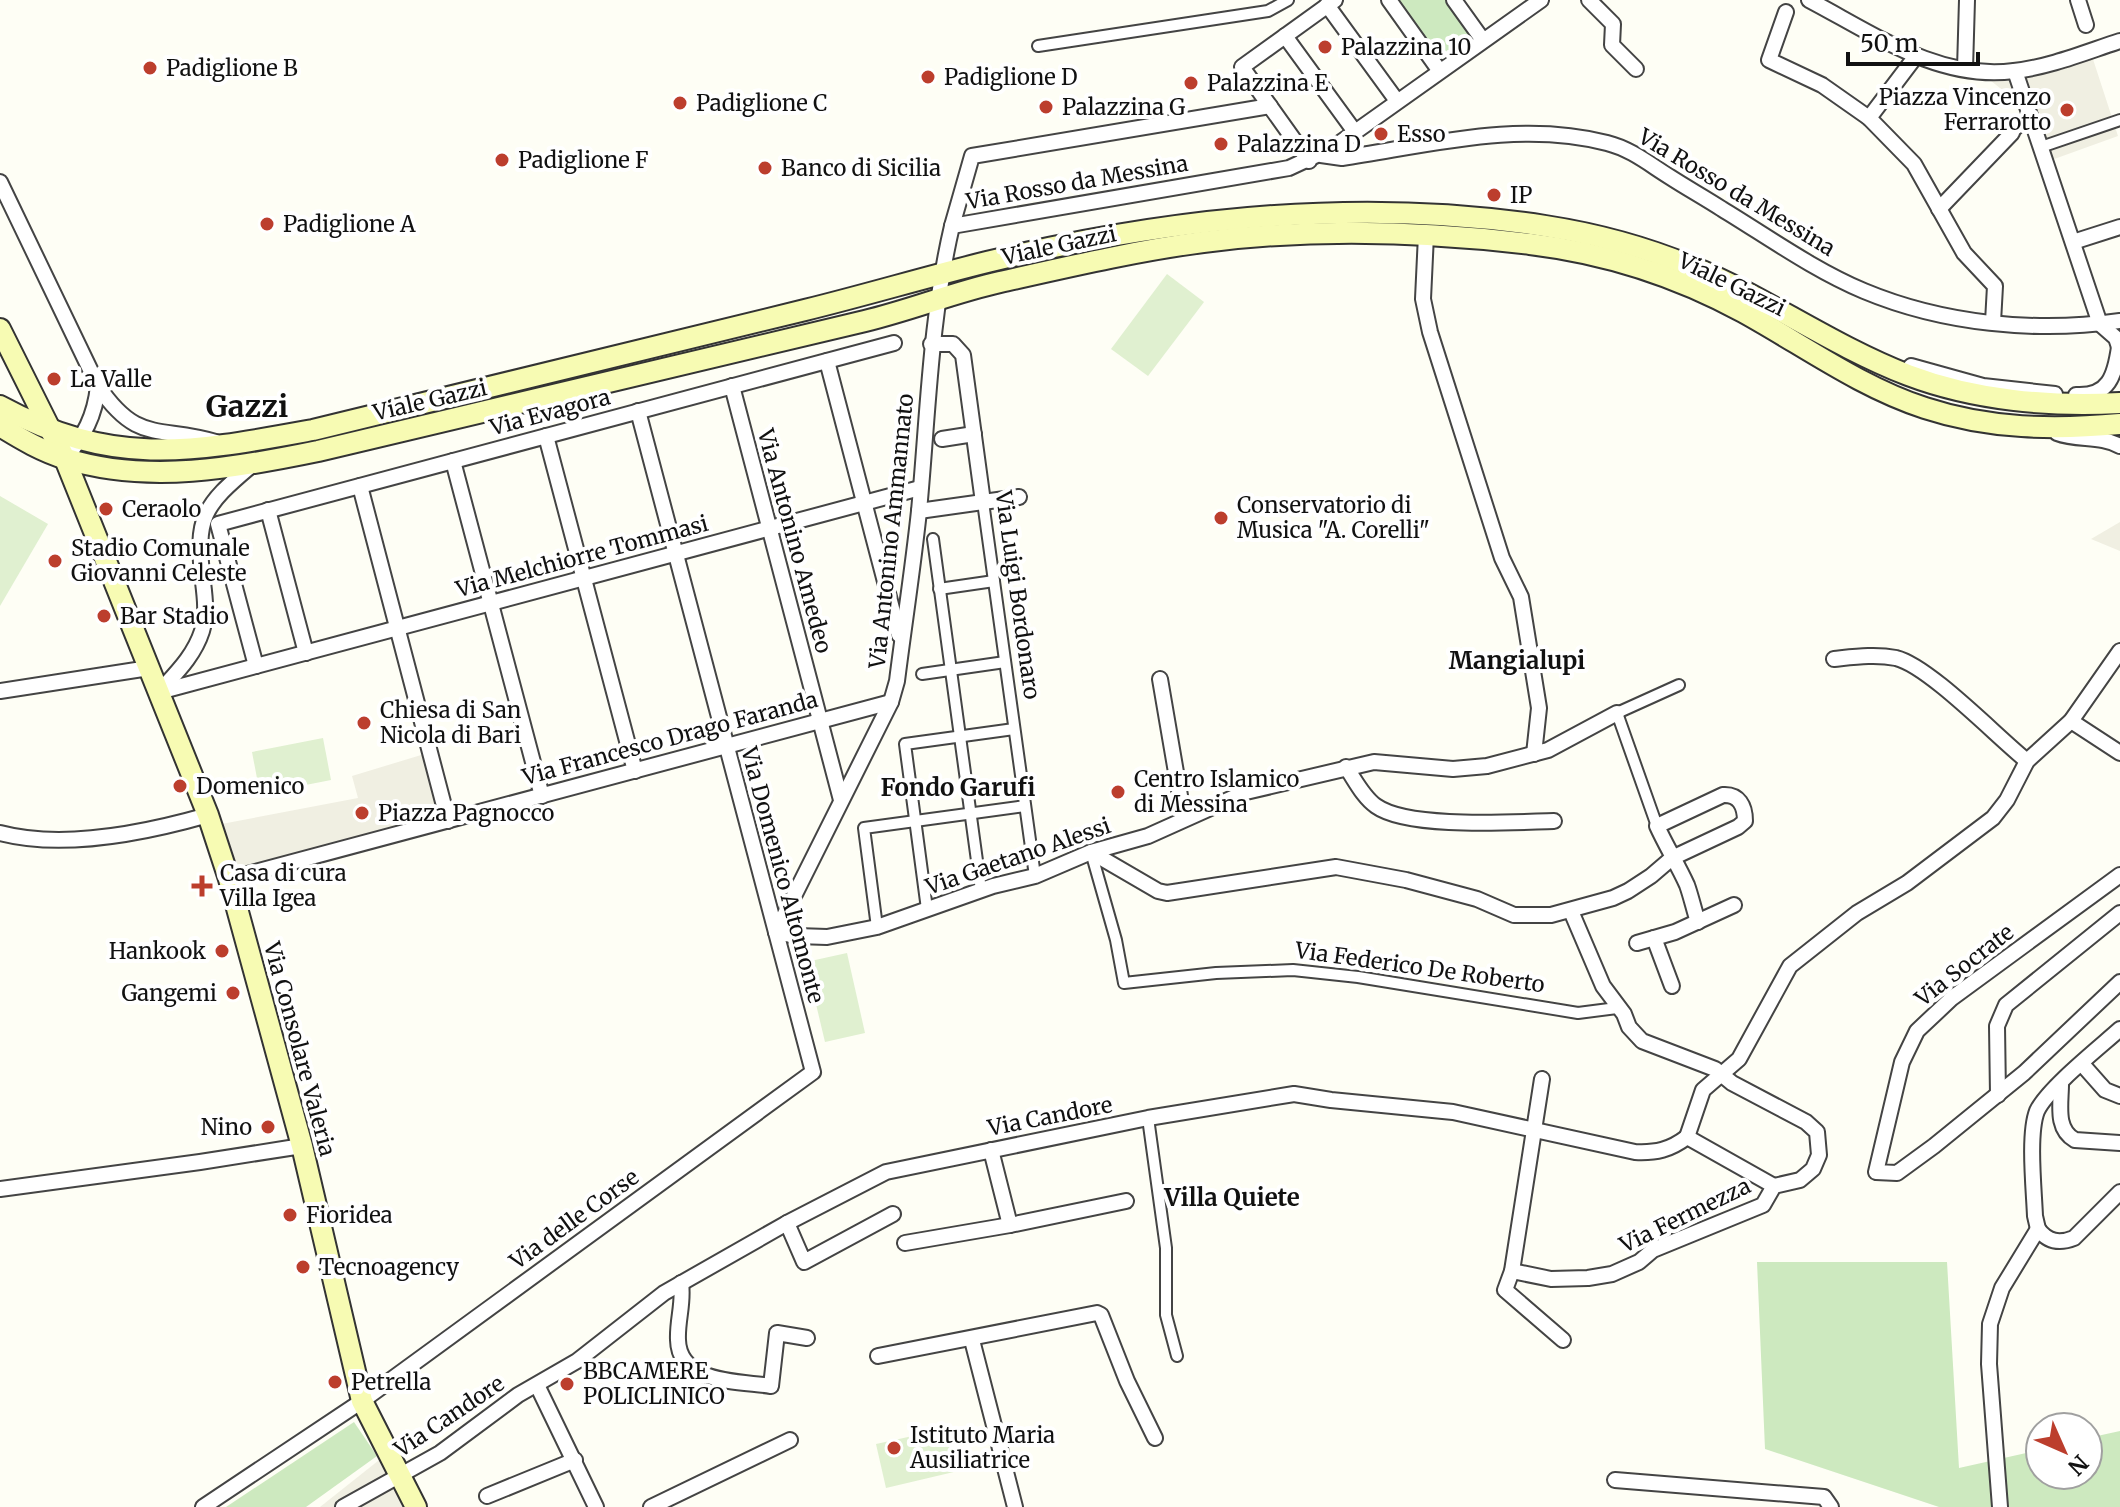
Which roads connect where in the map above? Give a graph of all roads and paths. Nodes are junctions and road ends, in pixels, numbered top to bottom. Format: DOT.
graph roads {
  1 [pos="1288,0"];
  2 [pos="1389,0"];
  3 [pos="1454,0"];
  4 [pos="1541,0"];
  5 [pos="1589,0"];
  6 [pos="1809,0"];
  7 [pos="1967,0"];
  8 [pos="2078,0"];
  9 [pos="1331,3"];
  10 [pos="1518,6"];
  11 [pos="1788,6"];
  12 [pos="2086,25"];
  13 [pos="1285,36"];
  14 [pos="1482,39"];
  15 [pos="2120,41"];
  16 [pos="1038,46"];
  17 [pos="1916,56"];
  18 [pos="1636,69"];
  19 [pos="1965,69"];
  20 [pos="1439,70"];
  21 [pos="2015,71"];
  22 [pos="1397,101"];
  23 [pos="1270,106"];
  24 [pos="2031,117"];
  25 [pos="1869,118"];
  26 [pos="2120,120"];
  27 [pos="1355,132"];
  28 [pos="2012,133"];
  29 [pos="2041,147"];
  30 [pos="1315,158"];
  31 [pos="0,182"];
  32 [pos="1939,209"];
  33 [pos="952,226"];
  34 [pos="2120,227"];
  35 [pos="1426,235"];
  36 [pos="2073,242"];
  37 [pos="941,275"];
  38 [pos="939,299"];
  39 [pos="2120,321"];
  40 [pos="1993,322"];
  41 [pos="2100,324"];
  42 [pos="0,329"];
  43 [pos="894,343"];
  44 [pos="931,344"];
  45 [pos="1842,345"];
  46 [pos="2120,348"];
  47 [pos="827,361"];
  48 [pos="98,386"];
  49 [pos="732,386"];
  50 [pos="2120,403"];
  51 [pos="0,406"];
  52 [pos="638,411"];
  53 [pos="2120,424"];
  54 [pos="0,426"];
  55 [pos="2046,428"];
  56 [pos="51,432"];
  57 [pos="974,434"];
  58 [pos="546,436"];
  59 [pos="81,439"];
  60 [pos="942,439"];
  61 [pos="227,446"];
  62 [pos="2120,446"];
  63 [pos="65,459"];
  64 [pos="453,461"];
  65 [pos="252,465"];
  66 [pos="360,486"];
  67 [pos="920,488"];
  68 [pos="1019,497"];
  69 [pos="983,502"];
  70 [pos="865,503"];
  71 [pos="268,510"];
  72 [pos="919,511"];
  73 [pos="770,528"];
  74 [pos="933,539"];
  75 [pos="676,553"];
  76 [pos="584,578"];
  77 [pos="994,581"];
  78 [pos="939,589"];
  79 [pos="491,603"];
  80 [pos="398,628"];
  81 [pos="902,644"];
  82 [pos="2120,651"];
  83 [pos="306,653"];
  84 [pos="1834,659"];
  85 [pos="1005,662"];
  86 [pos="256,666"];
  87 [pos="149,668"];
  88 [pos="951,670"];
  89 [pos="922,674"];
  90 [pos="1160,679"];
  91 [pos="1679,685"];
  92 [pos="0,691"];
  93 [pos="159,692"];
  94 [pos="891,702"];
  95 [pos="1617,713"];
  96 [pos="820,721"];
  97 [pos="2071,721"];
  98 [pos="1014,729"];
  99 [pos="960,736"];
  100 [pos="726,746"];
  101 [pos="2120,753"];
  102 [pos="1534,754"];
  103 [pos="2027,761"];
  104 [pos="1346,767"];
  105 [pos="635,771"];
  106 [pos="542,796"];
  107 [pos="841,800"];
  108 [pos="1025,806"];
  109 [pos="970,813"];
  110 [pos="208,815"];
  111 [pos="1184,819"];
  112 [pos="448,821"];
  113 [pos="915,821"];
  114 [pos="1554,821"];
  115 [pos="1657,826"];
  116 [pos="0,833"];
  117 [pos="1091,852"];
  118 [pos="1672,858"];
  119 [pos="2120,875"];
  120 [pos="1035,876"];
  121 [pos="229,879"];
  122 [pos="981,890"];
  123 [pos="1734,905"];
  124 [pos="927,909"];
  125 [pos="1571,911"];
  126 [pos="2120,913"];
  127 [pos="1698,922"];
  128 [pos="877,927"];
  129 [pos="776,932"];
  130 [pos="1654,938"];
  131 [pos="1637,943"];
  132 [pos="2120,982"];
  133 [pos="1672,986"];
  134 [pos="1617,1008"];
  135 [pos="2120,1029"];
  136 [pos="2082,1064"];
  137 [pos="813,1072"];
  138 [pos="1722,1075"];
  139 [pos="1542,1079"];
  140 [pos="2061,1084"];
  141 [pos="1998,1095"];
  142 [pos="2120,1096"];
  143 [pos="1148,1118"];
  144 [pos="1533,1131"];
  145 [pos="1687,1137"];
  146 [pos="2120,1143"];
  147 [pos="302,1146"];
  148 [pos="991,1150"];
  149 [pos="1774,1186"];
  150 [pos="0,1189"];
  151 [pos="2120,1192"];
  152 [pos="1126,1201"];
  153 [pos="893,1214"];
  154 [pos="787,1223"];
  155 [pos="1010,1225"];
  156 [pos="2038,1229"];
  157 [pos="905,1243"];
  158 [pos="1512,1271"];
  159 [pos="681,1283"];
  160 [pos="807,1338"];
  161 [pos="972,1340"];
  162 [pos="1563,1340"];
  163 [pos="878,1356"];
  164 [pos="1177,1356"];
  165 [pos="537,1385"];
  166 [pos="362,1401"];
  167 [pos="1155,1438"];
  168 [pos="790,1440"];
  169 [pos="575,1460"];
  170 [pos="400,1476"];
  171 [pos="1615,1480"];
  172 [pos="490,1502"];
  173 [pos="203,1507"];
  174 [pos="343,1507"];
  175 [pos="416,1507"];
  176 [pos="596,1507"];
  177 [pos="651,1507"];
  178 [pos="1015,1507"];
  179 [pos="1831,1507"];
  180 [pos="2000,1507"];
  1 -- 16 [label="street"];
  2 -- 20 [label="street"];
  3 -- 14 [label="street"];
  4 -- 10 [label="street"];
  5 -- 18 [label="street"];
  6 -- 17 [label="street"];
  7 -- 19 [label="street"];
  8 -- 12 [label="street"];
  9 -- 13 [label="street"];
  9 -- 22 [label="street"];
  10 -- 14 [label="street"];
  11 -- 25 [label="street"];
  13 -- 23 [label="street"];
  13 -- 27 [label="street"];
  14 -- 20 [label="street"];
  15 -- 21 [label="street"];
  17 -- 19 [label="street"];
  17 -- 25 [label="street"];
  19 -- 21 [label="street"];
  20 -- 22 [label="street"];
  21 -- 24 [label="street"];
  22 -- 27 [label="street"];
  23 -- 30 [label="street"];
  23 -- 33 [label="street"];
  24 -- 28 [label="street"];
  24 -- 29 [label="street"];
  25 -- 32 [label="street"];
  26 -- 29 [label="street"];
  27 -- 30 [label="street"];
  28 -- 32 [label="street"];
  29 -- 36 [label="street"];
  30 -- 33 [label="street, Via Rosso da Messina"];
  30 -- 40 [label="street, Via Rosso da Messina"];
  31 -- 48 [label="street"];
  32 -- 40 [label="street"];
  33 -- 37 [label="street, Via Rosso da Messina"];
  34 -- 36 [label="street"];
  35 -- 38 [label="main road, Viale Gazzi"];
  35 -- 55 [label="main road, Viale Gazzi"];
  35 -- 102 [label="street"];
  36 -- 41 [label="street"];
  37 -- 38 [label="street, Via Rosso da Messina"];
  37 -- 45 [label="main road, Viale Gazzi"];
  37 -- 61 [label="main road, Viale Gazzi"];
  38 -- 44 [label="street, Via Antonino Ammannato"];
  38 -- 65 [label="main road, Viale Gazzi"];
  39 -- 41 [label="street, Via Rosso da Messina"];
  40 -- 41 [label="street, Via Rosso da Messina"];
  41 -- 46 [label="street"];
  42 -- 56 [label="main road, Via Consolare Valeria"];
  43 -- 47 [label="street, Via Evagora"];
  44 -- 57 [label="street, Via Luigi Bordonaro"];
  44 -- 67 [label="street, Via Antonino Ammannato"];
  45 -- 46 [label="street"];
  45 -- 50 [label="main road, Viale Gazzi"];
  47 -- 49 [label="street, Via Evagora"];
  47 -- 70 [label="street"];
  48 -- 59 [label="street"];
  48 -- 61 [label="street"];
  49 -- 52 [label="street, Via Evagora"];
  49 -- 73 [label="street, Via Antonino Amedeo"];
  51 -- 56 [label="main road, Viale Gazzi"];
  52 -- 58 [label="street, Via Evagora"];
  52 -- 75 [label="street, Via Domenico Altomonte"];
  53 -- 55 [label="main road, Viale Gazzi"];
  54 -- 63 [label="main road, Viale Gazzi"];
  55 -- 62 [label="street"];
  56 -- 59 [label="main road, Viale Gazzi"];
  56 -- 63 [label="main road, Via Consolare Valeria"];
  57 -- 60 [label="street"];
  57 -- 69 [label="street, Via Luigi Bordonaro"];
  58 -- 64 [label="street, Via Evagora"];
  58 -- 76 [label="street"];
  59 -- 61 [label="main road, Viale Gazzi"];
  59 -- 63 [label="street"];
  63 -- 65 [label="main road, Viale Gazzi"];
  63 -- 87 [label="main road, Via Consolare Valeria"];
  64 -- 66 [label="street, Via Evagora"];
  64 -- 79 [label="street"];
  65 -- 93 [label="street"];
  66 -- 71 [label="street, Via Evagora"];
  66 -- 80 [label="street"];
  67 -- 70 [label="street, Via Melchiorre Tommasi"];
  67 -- 72 [label="street, Via Antonino Ammannato"];
  68 -- 69 [label="street"];
  69 -- 72 [label="street"];
  69 -- 77 [label="street, Via Luigi Bordonaro"];
  70 -- 73 [label="street, Via Melchiorre Tommasi"];
  70 -- 81 [label="street"];
  71 -- 83 [label="street"];
  71 -- 86 [label="street, Via Evagora"];
  72 -- 81 [label="street, Via Antonino Ammannato"];
  73 -- 75 [label="street, Via Melchiorre Tommasi"];
  73 -- 96 [label="street, Via Antonino Amedeo"];
  74 -- 78 [label="street"];
  75 -- 76 [label="street, Via Melchiorre Tommasi"];
  75 -- 100 [label="street, Via Domenico Altomonte"];
  76 -- 79 [label="street, Via Melchiorre Tommasi"];
  76 -- 105 [label="street"];
  77 -- 78 [label="street"];
  77 -- 85 [label="street, Via Luigi Bordonaro"];
  78 -- 88 [label="street"];
  79 -- 80 [label="street, Via Melchiorre Tommasi"];
  79 -- 106 [label="street"];
  80 -- 83 [label="street, Via Melchiorre Tommasi"];
  80 -- 112 [label="street"];
  81 -- 94 [label="street, Via Antonino Ammannato"];
  82 -- 97 [label="street"];
  83 -- 86 [label="street, Via Melchiorre Tommasi"];
  84 -- 103 [label="street"];
  85 -- 88 [label="street"];
  85 -- 98 [label="street, Via Luigi Bordonaro"];
  86 -- 93 [label="street, Via Melchiorre Tommasi"];
  87 -- 92 [label="street"];
  87 -- 93 [label="main road, Via Consolare Valeria"];
  88 -- 89 [label="street"];
  88 -- 99 [label="street"];
  90 -- 111 [label="street"];
  91 -- 95 [label="street, Via Gaetano Alessi"];
  93 -- 110 [label="main road, Via Consolare Valeria"];
  94 -- 96 [label="street, Via Francesco Drago Faranda"];
  94 -- 107 [label="street, Via Antonino Ammannato"];
  95 -- 102 [label="street, Via Gaetano Alessi"];
  95 -- 115 [label="street"];
  96 -- 100 [label="street, Via Francesco Drago Faranda"];
  96 -- 107 [label="street, Via Antonino Amedeo"];
  97 -- 101 [label="street"];
  97 -- 103 [label="street"];
  98 -- 99 [label="street"];
  98 -- 108 [label="street, Via Luigi Bordonaro"];
  99 -- 109 [label="street"];
  99 -- 113 [label="street"];
  100 -- 105 [label="street, Via Francesco Drago Faranda"];
  100 -- 129 [label="street, Via Domenico Altomonte"];
  102 -- 104 [label="street, Via Gaetano Alessi"];
  103 -- 138 [label="street"];
  104 -- 111 [label="street, Via Gaetano Alessi"];
  104 -- 114 [label="street"];
  105 -- 106 [label="street, Via Francesco Drago Faranda"];
  106 -- 112 [label="street, Via Francesco Drago Faranda"];
  107 -- 129 [label="street, Via Antonino Ammannato"];
  108 -- 109 [label="street"];
  108 -- 120 [label="street, Via Luigi Bordonaro"];
  109 -- 113 [label="street"];
  109 -- 122 [label="street"];
  110 -- 116 [label="street"];
  110 -- 121 [label="main road, Via Consolare Valeria"];
  111 -- 117 [label="street, Via Gaetano Alessi"];
  112 -- 121 [label="street, Via Francesco Drago Faranda"];
  113 -- 124 [label="street"];
  113 -- 128 [label="street"];
  115 -- 118 [label="street"];
  115 -- 118 [label="street"];
  117 -- 120 [label="street, Via Gaetano Alessi"];
  117 -- 125 [label="street"];
  117 -- 134 [label="street, Via Federico De Roberto"];
  118 -- 125 [label="street"];
  118 -- 127 [label="street"];
  119 -- 141 [label="street, Via Socrate"];
  120 -- 122 [label="street, Via Gaetano Alessi"];
  121 -- 147 [label="main road, Via Consolare Valeria"];
  122 -- 124 [label="street, Via Gaetano Alessi"];
  123 -- 127 [label="street"];
  124 -- 128 [label="street, Via Gaetano Alessi"];
  125 -- 134 [label="street"];
  126 -- 141 [label="street"];
  127 -- 130 [label="street"];
  128 -- 129 [label="street, Via Gaetano Alessi"];
  129 -- 137 [label="street, Via Domenico Altomonte"];
  130 -- 131 [label="street"];
  130 -- 133 [label="street"];
  132 -- 141 [label="street"];
  134 -- 138 [label="street"];
  135 -- 136 [label="street"];
  136 -- 140 [label="street"];
  136 -- 142 [label="street"];
  137 -- 166 [label="street, Via delle Corse"];
  138 -- 145 [label="street"];
  138 -- 149 [label="street, Via Fermezza"];
  139 -- 144 [label="street"];
  140 -- 146 [label="street"];
  140 -- 156 [label="street"];
  143 -- 144 [label="street, Via Candore"];
  143 -- 148 [label="street, Via Candore"];
  143 -- 164 [label="street"];
  144 -- 145 [label="street, Via Candore"];
  144 -- 158 [label="street"];
  145 -- 149 [label="street"];
  147 -- 150 [label="street"];
  147 -- 166 [label="main road, Via Consolare Valeria"];
  148 -- 154 [label="street, Via Candore"];
  148 -- 155 [label="street"];
  149 -- 158 [label="street, Via Fermezza"];
  151 -- 156 [label="street"];
  152 -- 155 [label="street"];
  153 -- 154 [label="street"];
  154 -- 159 [label="street, Via Candore"];
  155 -- 157 [label="street"];
  156 -- 180 [label="street"];
  158 -- 162 [label="street"];
  159 -- 160 [label="street"];
  159 -- 165 [label="street, Via Candore"];
  161 -- 163 [label="street"];
  161 -- 167 [label="street"];
  161 -- 178 [label="street"];
  165 -- 169 [label="street"];
  165 -- 170 [label="street, Via Candore"];
  166 -- 170 [label="main road, Via Consolare Valeria"];
  166 -- 173 [label="street, Via delle Corse"];
  168 -- 177 [label="street"];
  169 -- 172 [label="street"];
  169 -- 176 [label="street"];
  170 -- 174 [label="street, Via Candore"];
  170 -- 175 [label="main road, Via Consolare Valeria"];
  171 -- 179 [label="street"];
}
